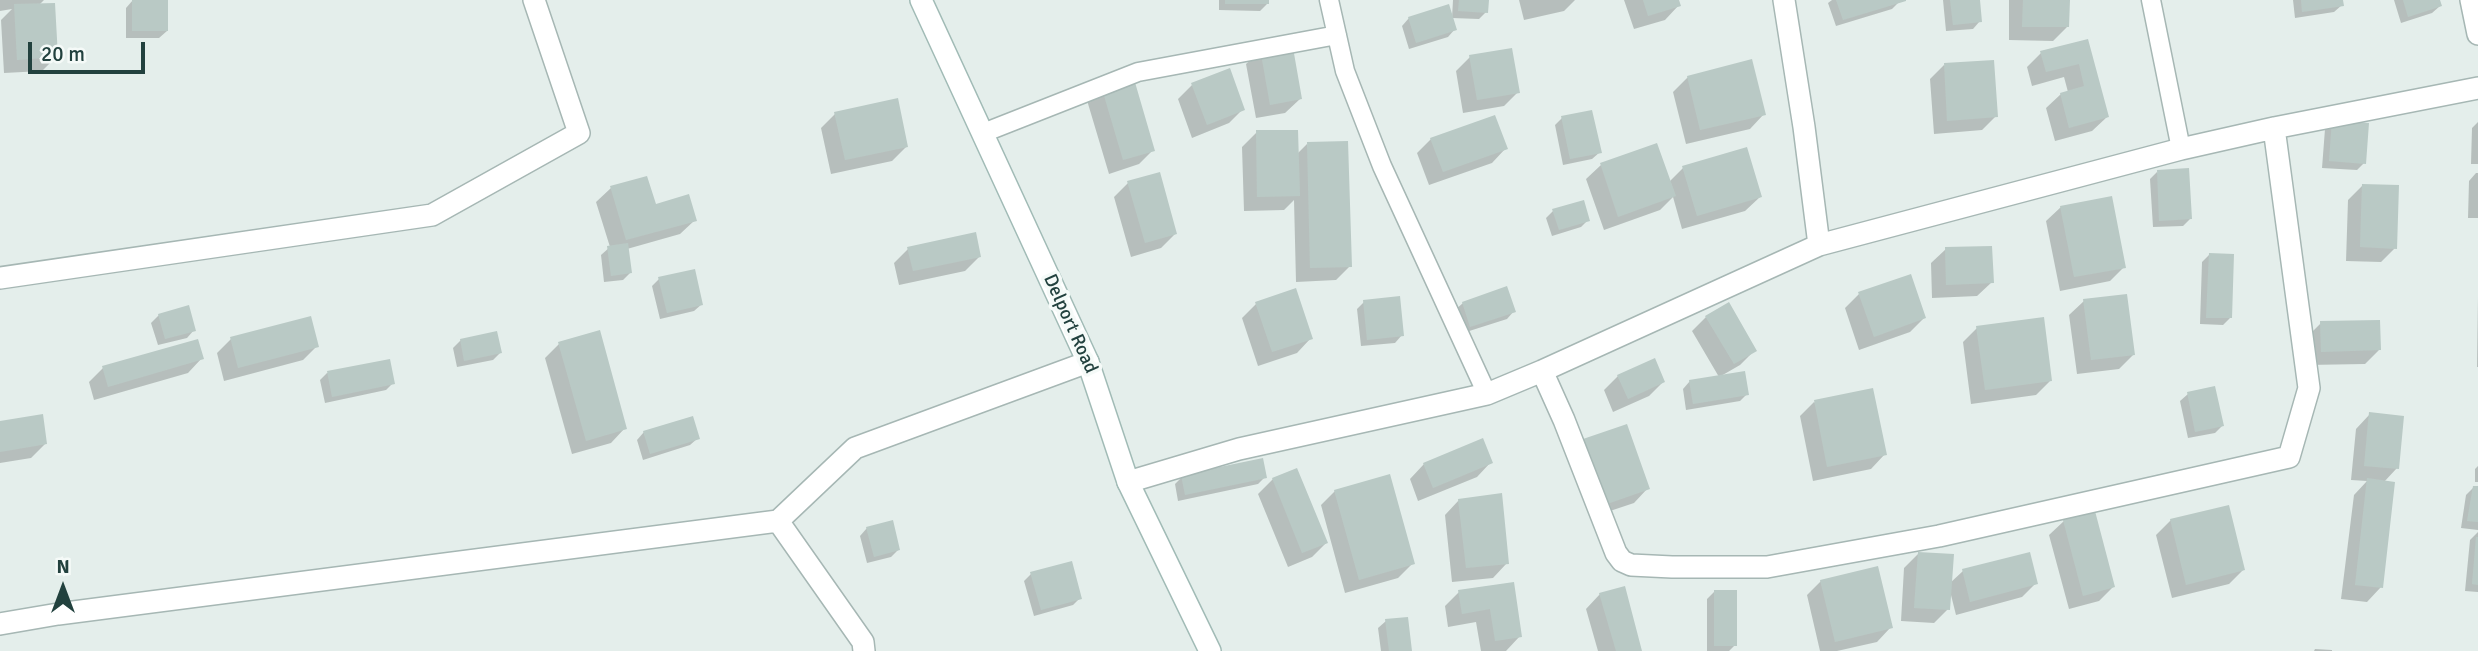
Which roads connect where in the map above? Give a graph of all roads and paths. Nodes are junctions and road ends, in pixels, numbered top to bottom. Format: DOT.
graph roads {
  1 [pos="534,0"];
  2 [pos="921,0"];
  3 [pos="1329,0"];
  4 [pos="1784,0"];
  5 [pos="2151,0"];
  6 [pos="2471,0"];
  7 [pos="2478,34"];
  8 [pos="1337,35"];
  9 [pos="2478,88"];
  10 [pos="2274,128"];
  11 [pos="983,133"];
  12 [pos="2181,149"];
  13 [pos="1818,245"];
  14 [pos="0,278"];
  15 [pos="1088,362"];
  16 [pos="1542,371"];
  17 [pos="1487,394"];
  18 [pos="1128,482"];
  19 [pos="778,521"];
  20 [pos="0,624"];
  21 [pos="864,651"];
  22 [pos="1210,651"];
  1 -- 14 [label="street"];
  2 -- 11 [label="street, Delport Road"];
  3 -- 8 [label="lane"];
  4 -- 13 [label="street"];
  5 -- 12 [label="lane"];
  6 -- 7 [label="street"];
  8 -- 11 [label="lane"];
  8 -- 17 [label="lane"];
  9 -- 10 [label="street"];
  10 -- 12 [label="street"];
  10 -- 16 [label="street"];
  11 -- 15 [label="street, Delport Road"];
  12 -- 13 [label="street"];
  13 -- 16 [label="street"];
  15 -- 18 [label="street, Delport Road"];
  15 -- 19 [label="street"];
  16 -- 17 [label="street"];
  17 -- 18 [label="street"];
  18 -- 22 [label="street, Delport Road"];
  19 -- 20 [label="street"];
  19 -- 21 [label="street"];
}
